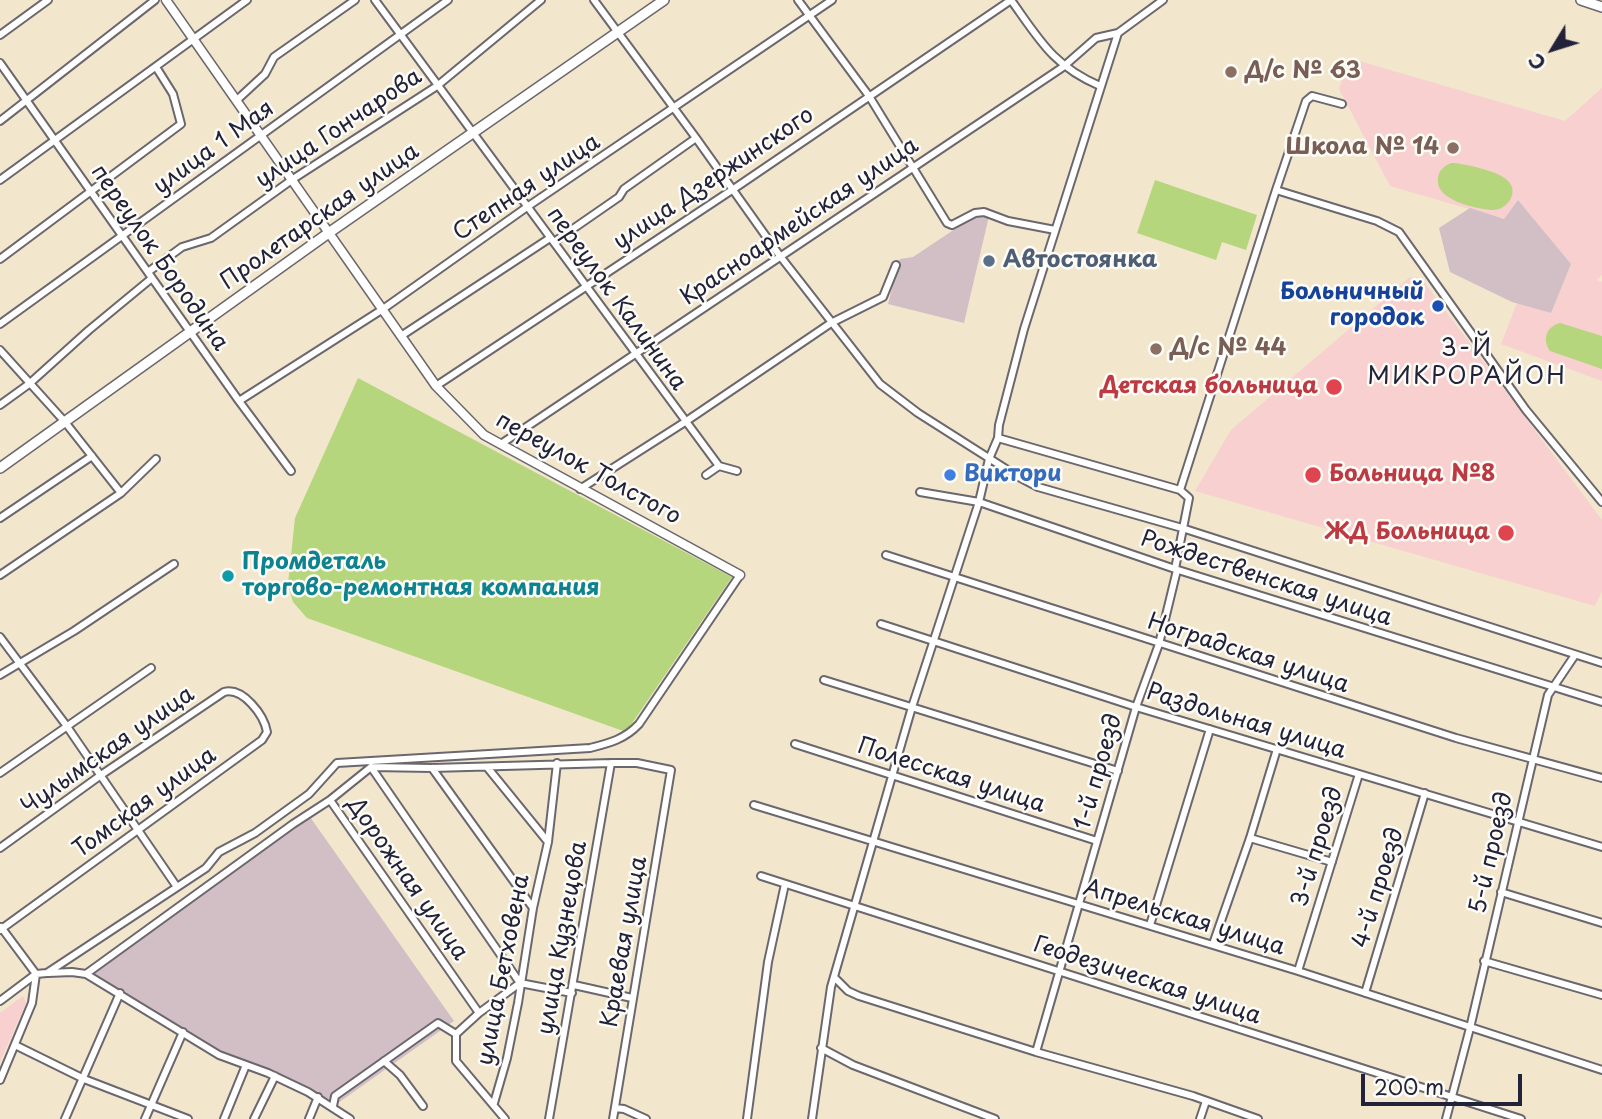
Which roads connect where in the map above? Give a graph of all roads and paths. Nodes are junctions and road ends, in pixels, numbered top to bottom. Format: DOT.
graph roads {
  1 [pos="48,0"];
  2 [pos="155,0"];
  3 [pos="166,0"];
  4 [pos="247,0"];
  5 [pos="355,0"];
  6 [pos="375,0"];
  7 [pos="448,0"];
  8 [pos="541,0"];
  9 [pos="594,0"];
  10 [pos="664,0"];
  11 [pos="798,0"];
  12 [pos="832,0"];
  13 [pos="1011,0"];
  14 [pos="1163,0"];
  15 [pos="1581,0"];
  16 [pos="1602,7"];
  17 [pos="810,16"];
  18 [pos="617,32"];
  19 [pos="1118,33"];
  20 [pos="400,34"];
  21 [pos="0,35"];
  22 [pos="194,39"];
  23 [pos="0,64"];
  24 [pos="156,67"];
  25 [pos="1063,67"];
  26 [pos="437,86"];
  27 [pos="1100,86"];
  28 [pos="869,96"];
  29 [pos="238,99"];
  30 [pos="26,100"];
  31 [pos="1342,103"];
  32 [pos="675,108"];
  33 [pos="0,121"];
  34 [pos="472,133"];
  35 [pos="262,135"];
  36 [pos="696,138"];
  37 [pos="55,141"];
  38 [pos="913,168"];
  39 [pos="293,179"];
  40 [pos="0,180"];
  41 [pos="733,190"];
  42 [pos="1276,190"];
  43 [pos="91,192"];
  44 [pos="527,207"];
  45 [pos="1055,230"];
  46 [pos="330,232"];
  47 [pos="123,236"];
  48 [pos="552,240"];
  49 [pos="780,256"];
  50 [pos="0,259"];
  51 [pos="896,265"];
  52 [pos="150,275"];
  53 [pos="585,286"];
  54 [pos="383,309"];
  55 [pos="831,323"];
  56 [pos="0,324"];
  57 [pos="190,332"];
  58 [pos="401,336"];
  59 [pos="0,350"];
  60 [pos="634,354"];
  61 [pos="29,384"];
  62 [pos="436,386"];
  63 [pos="239,401"];
  64 [pos="0,405"];
  65 [pos="65,422"];
  66 [pos="684,422"];
  67 [pos="998,438"];
  68 [pos="501,444"];
  69 [pos="89,458"];
  70 [pos="989,458"];
  71 [pos="156,459"];
  72 [pos="719,466"];
  73 [pos="0,468"];
  74 [pos="291,471"];
  75 [pos="737,471"];
  76 [pos="706,475"];
  77 [pos="580,489"];
  78 [pos="1180,491"];
  79 [pos="920,492"];
  80 [pos="121,493"];
  81 [pos="979,502"];
  82 [pos="1602,502"];
  83 [pos="0,518"];
  84 [pos="1182,528"];
  85 [pos="886,555"];
  86 [pos="174,564"];
  87 [pos="1176,569"];
  88 [pos="0,575"];
  89 [pos="740,575"];
  90 [pos="953,578"];
  91 [pos="881,624"];
  92 [pos="0,637"];
  93 [pos="933,640"];
  94 [pos="1159,644"];
  95 [pos="1575,654"];
  96 [pos="19,662"];
  97 [pos="1602,663"];
  98 [pos="151,668"];
  99 [pos="0,675"];
  100 [pos="824,680"];
  101 [pos="1552,687"];
  102 [pos="238,692"];
  103 [pos="1602,702"];
  104 [pos="912,707"];
  105 [pos="1136,707"];
  106 [pos="66,725"];
  107 [pos="1210,729"];
  108 [pos="795,744"];
  109 [pos="1277,749"];
  110 [pos="1532,757"];
  111 [pos="557,763"];
  112 [pos="611,763"];
  113 [pos="371,767"];
  114 [pos="487,767"];
  115 [pos="432,768"];
  116 [pos="1118,771"];
  117 [pos="0,773"];
  118 [pos="1359,774"];
  119 [pos="101,775"];
  120 [pos="891,775"];
  121 [pos="1602,778"];
  122 [pos="1425,793"];
  123 [pos="330,800"];
  124 [pos="754,805"];
  125 [pos="1518,821"];
  126 [pos="138,829"];
  127 [pos="1250,838"];
  128 [pos="1097,841"];
  129 [pos="548,842"];
  130 [pos="872,843"];
  131 [pos="1602,847"];
  132 [pos="0,848"];
  133 [pos="1332,862"];
  134 [pos="761,876"];
  135 [pos="785,884"];
  136 [pos="177,887"];
  137 [pos="1501,892"];
  138 [pos="1080,904"];
  139 [pos="853,907"];
  140 [pos="533,908"];
  141 [pos="1602,923"];
  142 [pos="1150,925"];
  143 [pos="1,928"];
  144 [pos="1213,944"];
  145 [pos="1485,961"];
  146 [pos="1298,971"];
  147 [pos="1060,972"];
  148 [pos="47,973"];
  149 [pos="36,974"];
  150 [pos="86,974"];
  151 [pos="834,977"];
  152 [pos="520,984"];
  153 [pos="573,985"];
  154 [pos="120,993"];
  155 [pos="572,993"];
  156 [pos="1365,993"];
  157 [pos="1602,995"];
  158 [pos="632,998"];
  159 [pos="0,1001"];
  160 [pos="479,1013"];
  161 [pos="1470,1028"];
  162 [pos="183,1032"];
  163 [pos="456,1034"];
  164 [pos="15,1045"];
  165 [pos="821,1048"];
  166 [pos="1037,1052"];
  167 [pos="384,1061"];
  168 [pos="246,1065"];
  169 [pos="1602,1070"];
  170 [pos="275,1076"];
  171 [pos="84,1079"];
  172 [pos="0,1080"];
  173 [pos="318,1097"];
  174 [pos="1452,1097"];
  175 [pos="1206,1101"];
  176 [pos="494,1103"];
  177 [pos="151,1104"];
  178 [pos="333,1106"];
  179 [pos="423,1106"];
  180 [pos="615,1108"];
  181 [pos="65,1119"];
  182 [pos="145,1119"];
  183 [pos="188,1119"];
  184 [pos="224,1119"];
  185 [pos="254,1119"];
  186 [pos="309,1119"];
  187 [pos="350,1119"];
  188 [pos="505,1119"];
  189 [pos="549,1119"];
  190 [pos="613,1119"];
  191 [pos="646,1119"];
  192 [pos="747,1119"];
  193 [pos="813,1119"];
  194 [pos="995,1119"];
  195 [pos="1200,1119"];
  196 [pos="1258,1119"];
  197 [pos="1446,1119"];
  198 [pos="1521,1119"];
  1 -- 21 [label="street"];
  2 -- 30 [label="street"];
  3 -- 22 [label="street, переулок Толстого"];
  4 -- 22 [label="street"];
  5 -- 29 [label="street"];
  6 -- 20 [label="street, переулок Калинина"];
  7 -- 20 [label="street, улица 1 Мая"];
  8 -- 26 [label="street, улица Гончарова"];
  9 -- 18 [label="street"];
  10 -- 18 [label="main road, Пролетарская улица"];
  11 -- 17 [label="street"];
  12 -- 17 [label="street, Степная улица"];
  13 -- 25 [label="street"];
  13 -- 28 [label="street, улица Дзержинского"];
  14 -- 19 [label="street, Красноармейская улица"];
  15 -- 16 [label="main road"];
  17 -- 28 [label="street"];
  17 -- 32 [label="street, Степная улица"];
  18 -- 32 [label="street"];
  18 -- 34 [label="main road, Пролетарская улица"];
  19 -- 25 [label="street, Красноармейская улица"];
  19 -- 27 [label="street"];
  20 -- 26 [label="street, переулок Калинина"];
  20 -- 35 [label="street, улица 1 Мая"];
  22 -- 24 [label="street"];
  22 -- 29 [label="street, переулок Толстого"];
  23 -- 30 [label="street, переулок Бородина"];
  24 -- 37 [label="street"];
  24 -- 43 [label="street"];
  25 -- 27 [label="street"];
  25 -- 38 [label="street, Красноармейская улица"];
  26 -- 34 [label="street, переулок Калинина"];
  26 -- 39 [label="street, улица Гончарова"];
  27 -- 45 [label="street"];
  28 -- 38 [label="street"];
  28 -- 41 [label="street, улица Дзержинского"];
  29 -- 35 [label="street, переулок Толстого"];
  30 -- 33 [label="street"];
  30 -- 37 [label="street, переулок Бородина"];
  31 -- 42 [label="street"];
  32 -- 36 [label="street"];
  32 -- 44 [label="street, Степная улица"];
  34 -- 44 [label="street, переулок Калинина"];
  34 -- 46 [label="main road, Пролетарская улица"];
  35 -- 39 [label="street, переулок Толстого"];
  35 -- 47 [label="street, улица 1 Мая"];
  36 -- 41 [label="street"];
  36 -- 48 [label="street"];
  37 -- 40 [label="street"];
  37 -- 43 [label="street, переулок Бородина"];
  38 -- 45 [label="street"];
  38 -- 49 [label="street, Красноармейская улица"];
  39 -- 46 [label="street, переулок Толстого"];
  39 -- 52 [label="street, улица Гончарова"];
  41 -- 49 [label="street"];
  41 -- 53 [label="street, улица Дзержинского"];
  42 -- 78 [label="street"];
  42 -- 82 [label="street"];
  43 -- 47 [label="street, переулок Бородина"];
  43 -- 50 [label="street"];
  44 -- 48 [label="street, переулок Калинина"];
  44 -- 54 [label="street, Степная улица"];
  45 -- 67 [label="street"];
  46 -- 54 [label="street, переулок Толстого"];
  46 -- 57 [label="main road, Пролетарская улица"];
  47 -- 52 [label="street, переулок Бородина"];
  47 -- 56 [label="street, улица 1 Мая"];
  48 -- 53 [label="street, переулок Калинина"];
  48 -- 58 [label="street"];
  49 -- 55 [label="street"];
  49 -- 60 [label="street, Красноармейская улица"];
  51 -- 55 [label="street"];
  52 -- 57 [label="street, переулок Бородина"];
  52 -- 61 [label="street, улица Гончарова"];
  53 -- 60 [label="street, переулок Калинина"];
  53 -- 62 [label="street, улица Дзержинского"];
  54 -- 58 [label="street, переулок Толстого"];
  54 -- 63 [label="street, Степная улица"];
  55 -- 66 [label="street"];
  55 -- 70 [label="street"];
  57 -- 63 [label="street, переулок Бородина"];
  57 -- 65 [label="main road, Пролетарская улица"];
  58 -- 62 [label="street, переулок Толстого"];
  59 -- 61 [label="street"];
  60 -- 66 [label="street, переулок Калинина"];
  60 -- 68 [label="street, Красноармейская улица"];
  61 -- 64 [label="street, улица Гончарова"];
  61 -- 65 [label="street"];
  62 -- 68 [label="street, переулок Толстого"];
  63 -- 74 [label="street, переулок Бородина"];
  65 -- 69 [label="street"];
  65 -- 73 [label="main road, Пролетарская улица"];
  66 -- 72 [label="street, переулок Калинина"];
  66 -- 77 [label="street"];
  67 -- 70 [label="street"];
  67 -- 78 [label="street"];
  68 -- 77 [label="street, переулок Толстого"];
  69 -- 80 [label="street"];
  69 -- 83 [label="street"];
  70 -- 81 [label="street"];
  70 -- 84 [label="street"];
  71 -- 80 [label="street"];
  72 -- 75 [label="street"];
  72 -- 76 [label="street"];
  77 -- 89 [label="street, переулок Толстого"];
  78 -- 84 [label="street, 1-й проезд"];
  79 -- 81 [label="street, Рождественская улица"];
  80 -- 88 [label="street"];
  81 -- 87 [label="street, Рождественская улица"];
  81 -- 90 [label="street"];
  84 -- 87 [label="street, 1-й проезд"];
  84 -- 95 [label="street"];
  85 -- 90 [label="street, Ноградская улица"];
  86 -- 96 [label="street"];
  87 -- 94 [label="street, 1-й проезд"];
  87 -- 101 [label="street, Рождественская улица"];
  89 -- 136 [label="street"];
  90 -- 93 [label="street"];
  90 -- 94 [label="street, Ноградская улица"];
  91 -- 93 [label="street, Раздольная улица"];
  92 -- 96 [label="street"];
  93 -- 104 [label="street"];
  93 -- 105 [label="street, Раздольная улица"];
  94 -- 105 [label="street, 1-й проезд"];
  94 -- 110 [label="street, Ноградская улица"];
  95 -- 97 [label="street"];
  95 -- 101 [label="street, 5-й проезд"];
  96 -- 99 [label="street"];
  96 -- 106 [label="street"];
  98 -- 106 [label="street"];
  100 -- 104 [label="street"];
  101 -- 103 [label="street, Рождественская улица"];
  101 -- 110 [label="street, 5-й проезд"];
  102 -- 119 [label="street, Чулымская улица"];
  102 -- 126 [label="street, Томская улица"];
  104 -- 116 [label="street"];
  104 -- 120 [label="street"];
  105 -- 107 [label="street, Раздольная улица"];
  105 -- 116 [label="street, 1-й проезд"];
  106 -- 117 [label="street"];
  106 -- 119 [label="street"];
  107 -- 109 [label="street, Раздольная улица"];
  107 -- 142 [label="street"];
  108 -- 120 [label="street, Полесская улица"];
  109 -- 118 [label="street, Раздольная улица"];
  109 -- 127 [label="street"];
  110 -- 121 [label="street, Ноградская улица"];
  110 -- 125 [label="street, 5-й проезд"];
  111 -- 112 [label="street"];
  111 -- 114 [label="street"];
  111 -- 129 [label="street, улица Бетховена"];
  112 -- 153 [label="street, улица Кузнецова"];
  112 -- 158 [label="street, Краевая улица"];
  113 -- 115 [label="street"];
  113 -- 123 [label="street"];
  113 -- 152 [label="street"];
  114 -- 115 [label="street"];
  114 -- 129 [label="street"];
  115 -- 140 [label="street"];
  116 -- 128 [label="street, 1-й проезд"];
  118 -- 122 [label="street, Раздольная улица"];
  118 -- 133 [label="street, 3-й проезд"];
  119 -- 126 [label="street"];
  119 -- 132 [label="street, Чулымская улица"];
  120 -- 128 [label="street, Полесская улица"];
  120 -- 130 [label="street"];
  122 -- 125 [label="street, Раздольная улица"];
  122 -- 156 [label="street, 4-й проезд"];
  123 -- 150 [label="street"];
  123 -- 160 [label="street, Дорожная улица"];
  124 -- 130 [label="street, Апрельская улица"];
  125 -- 131 [label="street, Раздольная улица"];
  125 -- 137 [label="street, 5-й проезд"];
  126 -- 136 [label="street"];
  126 -- 143 [label="street, Томская улица"];
  127 -- 133 [label="street"];
  127 -- 144 [label="street"];
  128 -- 138 [label="street, 1-й проезд"];
  129 -- 140 [label="street, улица Бетховена"];
  130 -- 138 [label="street, Апрельская улица"];
  130 -- 139 [label="street"];
  133 -- 146 [label="street, 3-й проезд"];
  134 -- 135 [label="street, Геодезическая улица"];
  135 -- 139 [label="street, Геодезическая улица"];
  135 -- 192 [label="street"];
  136 -- 148 [label="street"];
  137 -- 141 [label="street"];
  137 -- 145 [label="street, 5-й проезд"];
  138 -- 142 [label="street, Апрельская улица"];
  138 -- 147 [label="street, 1-й проезд"];
  139 -- 147 [label="street, Геодезическая улица"];
  139 -- 151 [label="street"];
  140 -- 152 [label="street, улица Бетховена"];
  142 -- 144 [label="street, Апрельская улица"];
  143 -- 149 [label="street"];
  144 -- 146 [label="street, Апрельская улица"];
  145 -- 157 [label="street"];
  145 -- 161 [label="street, 5-й проезд"];
  146 -- 156 [label="street, Апрельская улица"];
  147 -- 166 [label="street, 1-й проезд"];
  147 -- 174 [label="street, Геодезическая улица"];
  148 -- 149 [label="street"];
  148 -- 150 [label="street"];
  149 -- 159 [label="street"];
  149 -- 164 [label="street"];
  150 -- 154 [label="street"];
  151 -- 165 [label="street"];
  151 -- 166 [label="street"];
  152 -- 155 [label="street"];
  152 -- 160 [label="street"];
  152 -- 176 [label="street, улица Бетховена"];
  153 -- 155 [label="street, улица Кузнецова"];
  153 -- 158 [label="street"];
  154 -- 162 [label="street"];
  154 -- 171 [label="street"];
  155 -- 189 [label="street, улица Кузнецова"];
  156 -- 161 [label="street, Апрельская улица"];
  158 -- 180 [label="street, Краевая улица"];
  160 -- 163 [label="street"];
  161 -- 169 [label="street, Апрельская улица"];
  161 -- 174 [label="street, 5-й проезд"];
  162 -- 168 [label="street"];
  162 -- 177 [label="street"];
  163 -- 167 [label="street"];
  163 -- 176 [label="street"];
  164 -- 171 [label="street"];
  164 -- 172 [label="street"];
  165 -- 193 [label="street"];
  165 -- 194 [label="street"];
  166 -- 175 [label="street"];
  167 -- 178 [label="street"];
  167 -- 179 [label="street"];
  168 -- 170 [label="street"];
  168 -- 184 [label="street"];
  170 -- 173 [label="street"];
  170 -- 185 [label="street"];
  171 -- 177 [label="street"];
  171 -- 181 [label="street"];
  173 -- 178 [label="street"];
  173 -- 186 [label="street"];
  174 -- 197 [label="street, 5-й проезд"];
  174 -- 198 [label="street, Геодезическая улица"];
  175 -- 195 [label="street"];
  175 -- 196 [label="street"];
  176 -- 188 [label="street"];
  177 -- 182 [label="street"];
  177 -- 183 [label="street"];
  178 -- 187 [label="street"];
  180 -- 190 [label="street, Краевая улица"];
  180 -- 191 [label="street"];
}
